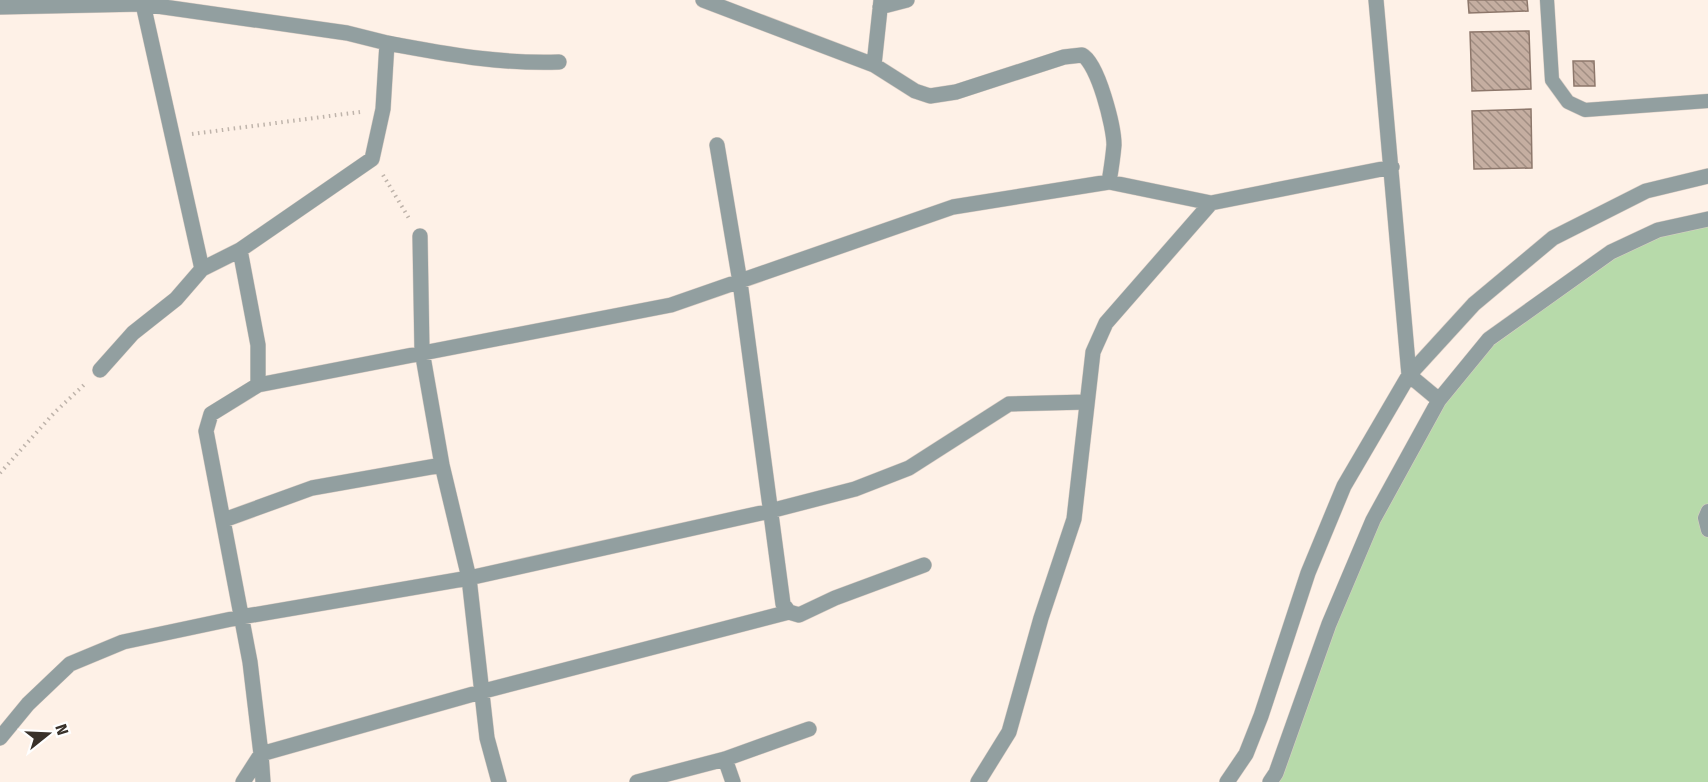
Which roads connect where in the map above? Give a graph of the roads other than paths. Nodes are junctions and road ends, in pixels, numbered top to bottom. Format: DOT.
graph roads {
  1 [pos="703,0"];
  2 [pos="907,0"];
  3 [pos="1376,0"];
  4 [pos="1547,0"];
  5 [pos="56,3"];
  6 [pos="720,3"];
  7 [pos="880,3"];
  8 [pos="143,4"];
  9 [pos="0,7"];
  10 [pos="387,43"];
  11 [pos="559,62"];
  12 [pos="874,65"];
  13 [pos="1708,101"];
  14 [pos="717,145"];
  15 [pos="1392,167"];
  16 [pos="1708,176"];
  17 [pos="1109,182"];
  18 [pos="1211,203"];
  19 [pos="1708,219"];
  20 [pos="420,236"];
  21 [pos="240,250"];
  22 [pos="202,269"];
  23 [pos="740,282"];
  24 [pos="422,351"];
  25 [pos="100,370"];
  26 [pos="1409,375"];
  27 [pos="258,385"];
  28 [pos="1439,400"];
  29 [pos="1087,402"];
  30 [pos="442,465"];
  31 [pos="770,511"];
  32 [pos="1708,511"];
  33 [pos="225,520"];
  34 [pos="1708,530"];
  35 [pos="924,565"];
  36 [pos="469,578"];
  37 [pos="789,612"];
  38 [pos="241,617"];
  39 [pos="484,691"];
  40 [pos="809,729"];
  41 [pos="0,738"];
  42 [pos="261,754"];
  43 [pos="725,759"];
  44 [pos="243,782"];
  45 [pos="263,782"];
  46 [pos="499,782"];
  47 [pos="637,782"];
  48 [pos="734,782"];
  49 [pos="978,782"];
  50 [pos="1227,782"];
  51 [pos="1270,782"];
  1 -- 6 [label="street"];
  2 -- 7 [label="street"];
  3 -- 15 [label="street"];
  4 -- 13 [label="lane"];
  5 -- 8 [label="street"];
  5 -- 9 [label="street"];
  6 -- 12 [label="street"];
  7 -- 12 [label="street"];
  8 -- 10 [label="street"];
  8 -- 22 [label="street"];
  10 -- 11 [label="street"];
  10 -- 21 [label="street"];
  12 -- 17 [label="street"];
  14 -- 23 [label="street"];
  15 -- 18 [label="street"];
  15 -- 26 [label="street"];
  16 -- 26 [label="street"];
  17 -- 18 [label="street"];
  17 -- 23 [label="street"];
  18 -- 29 [label="street"];
  19 -- 28 [label="street"];
  20 -- 24 [label="street"];
  21 -- 22 [label="street"];
  21 -- 27 [label="street"];
  22 -- 25 [label="street"];
  23 -- 24 [label="street"];
  23 -- 31 [label="street"];
  24 -- 27 [label="street"];
  24 -- 30 [label="street"];
  26 -- 28 [label="street"];
  26 -- 50 [label="street"];
  27 -- 33 [label="street"];
  28 -- 51 [label="street"];
  29 -- 31 [label="street"];
  29 -- 49 [label="street"];
  30 -- 33 [label="street"];
  30 -- 36 [label="street"];
  31 -- 36 [label="street"];
  31 -- 37 [label="street"];
  32 -- 34 [label="lane"];
  33 -- 38 [label="street"];
  35 -- 37 [label="street"];
  36 -- 38 [label="street"];
  36 -- 39 [label="street"];
  37 -- 39 [label="street"];
  38 -- 41 [label="street"];
  38 -- 42 [label="street"];
  39 -- 42 [label="street"];
  39 -- 46 [label="street"];
  40 -- 43 [label="street"];
  42 -- 44 [label="street"];
  42 -- 45 [label="street"];
  43 -- 47 [label="street"];
  43 -- 48 [label="street"];
}
